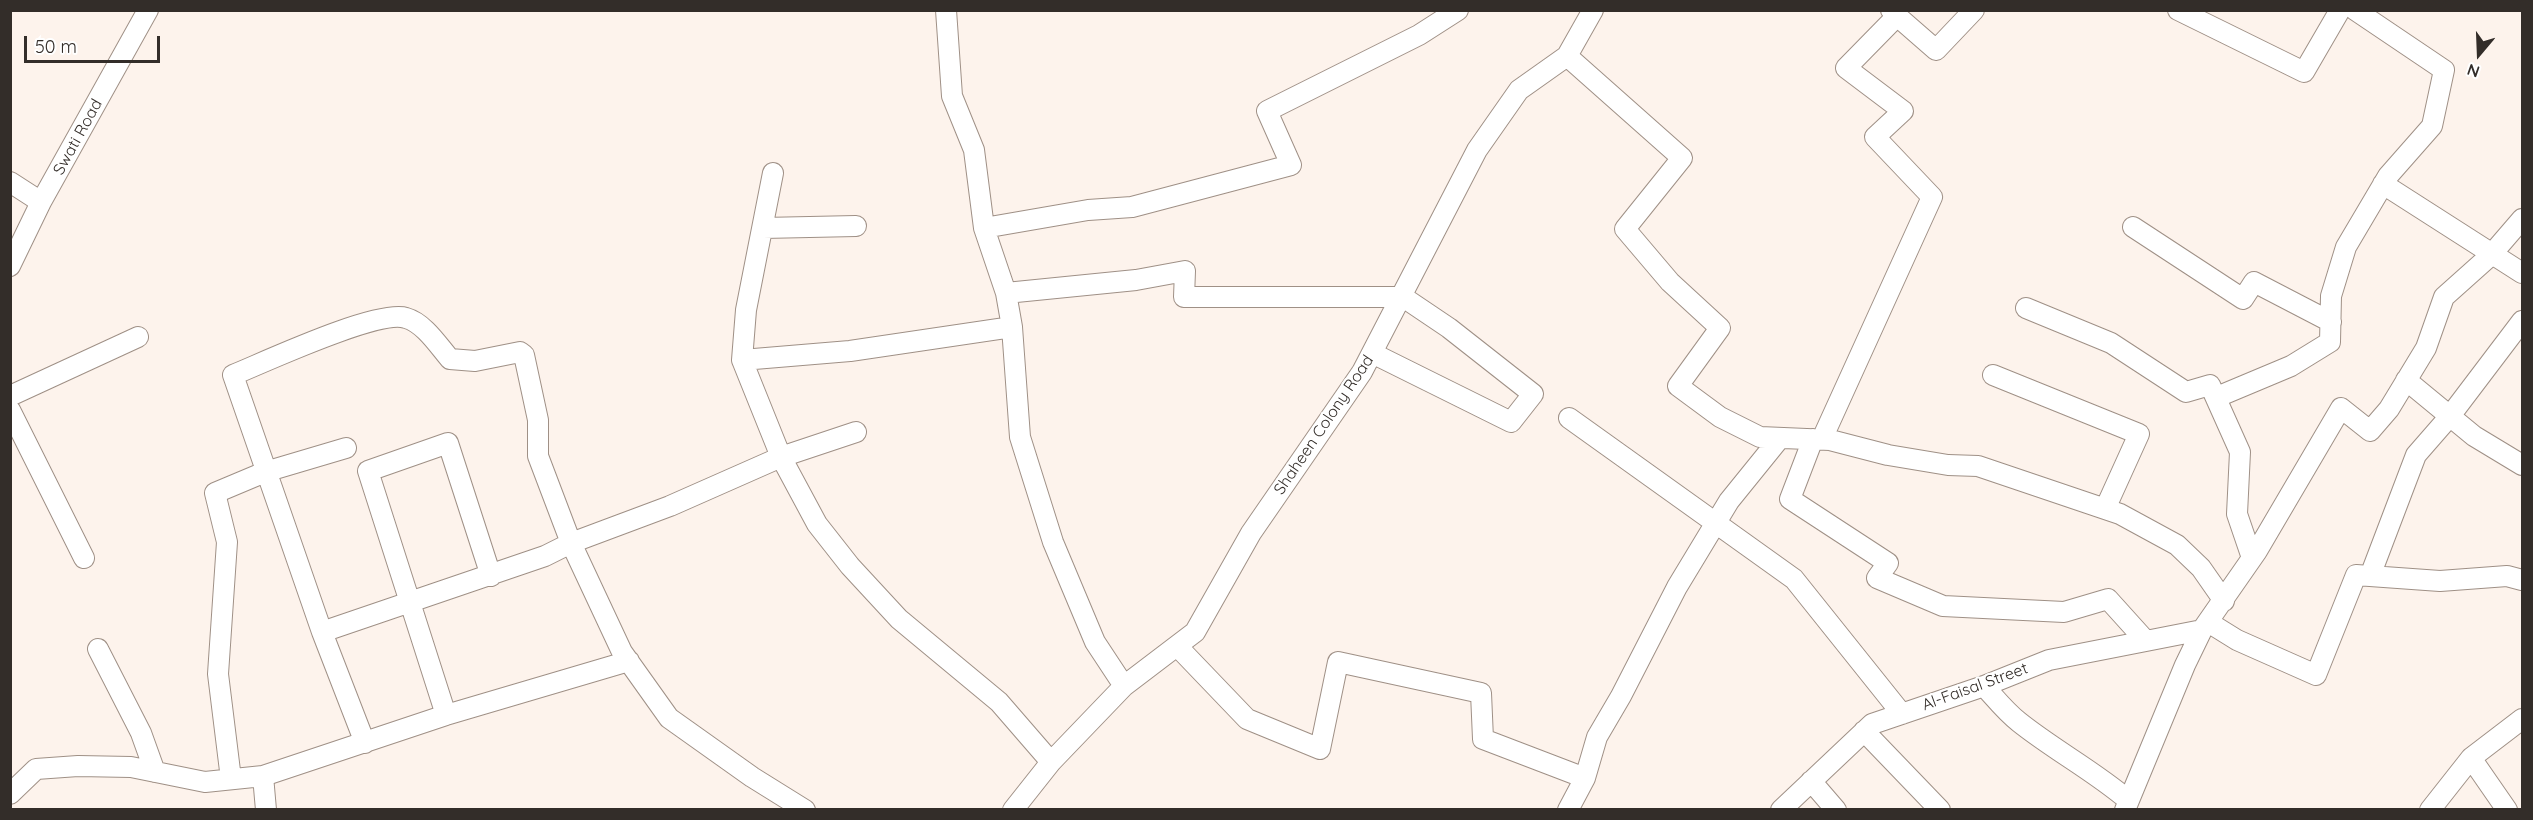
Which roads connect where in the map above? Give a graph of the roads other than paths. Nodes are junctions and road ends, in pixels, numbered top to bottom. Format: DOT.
graph roads {
  1 [pos="148,10"];
  2 [pos="946,10"];
  3 [pos="1458,10"];
  4 [pos="1593,10"];
  5 [pos="1974,10"];
  6 [pos="2178,10"];
  7 [pos="2340,10"];
  8 [pos="2361,12"];
  9 [pos="1894,14"];
  10 [pos="1567,56"];
  11 [pos="773,172"];
  12 [pos="10,182"];
  13 [pos="2383,184"];
  14 [pos="41,202"];
  15 [pos="2523,219"];
  16 [pos="856,226"];
  17 [pos="2133,227"];
  18 [pos="763,228"];
  19 [pos="984,228"];
  20 [pos="2493,252"];
  21 [pos="10,266"];
  22 [pos="2523,273"];
  23 [pos="1006,293"];
  24 [pos="1403,297"];
  25 [pos="2026,308"];
  26 [pos="2523,321"];
  27 [pos="2331,322"];
  28 [pos="1012,327"];
  29 [pos="138,337"];
  30 [pos="1372,353"];
  31 [pos="742,360"];
  32 [pos="1993,375"];
  33 [pos="2406,381"];
  34 [pos="10,396"];
  35 [pos="2217,397"];
  36 [pos="10,410"];
  37 [pos="2450,416"];
  38 [pos="1569,418"];
  39 [pos="856,432"];
  40 [pos="1780,438"];
  41 [pos="1818,439"];
  42 [pos="346,448"];
  43 [pos="781,457"];
  44 [pos="2523,465"];
  45 [pos="265,472"];
  46 [pos="2105,509"];
  47 [pos="1715,524"];
  48 [pos="571,543"];
  49 [pos="84,558"];
  50 [pos="2252,558"];
  51 [pos="491,576"];
  52 [pos="2370,576"];
  53 [pos="2523,580"];
  54 [pos="2224,601"];
  55 [pos="411,602"];
  56 [pos="2205,626"];
  57 [pos="322,632"];
  58 [pos="2145,640"];
  59 [pos="1177,646"];
  60 [pos="98,649"];
  61 [pos="629,661"];
  62 [pos="1124,686"];
  63 [pos="1984,686"];
  64 [pos="1902,714"];
  65 [pos="446,715"];
  66 [pos="2523,718"];
  67 [pos="1864,731"];
  68 [pos="366,743"];
  69 [pos="2471,758"];
  70 [pos="1051,762"];
  71 [pos="155,772"];
  72 [pos="263,776"];
  73 [pos="1585,778"];
  74 [pos="231,779"];
  75 [pos="1811,781"];
  76 [pos="10,794"];
  77 [pos="2126,805"];
  78 [pos="266,810"];
  79 [pos="805,810"];
  80 [pos="1013,810"];
  81 [pos="1568,810"];
  82 [pos="1781,810"];
  83 [pos="1836,810"];
  84 [pos="1940,810"];
  85 [pos="2430,810"];
  86 [pos="2508,810"];
  1 -- 14 [label="street, Swati Road"];
  2 -- 19 [label="street"];
  3 -- 19 [label="street"];
  4 -- 10 [label="street, Shaheen Colony Road"];
  5 -- 9 [label="street"];
  6 -- 7 [label="street"];
  8 -- 13 [label="street"];
  9 -- 41 [label="street"];
  10 -- 24 [label="street, Shaheen Colony Road"];
  10 -- 40 [label="street"];
  11 -- 18 [label="street"];
  12 -- 14 [label="street"];
  13 -- 20 [label="street"];
  13 -- 27 [label="street"];
  14 -- 21 [label="street, Swati Road"];
  15 -- 20 [label="street"];
  16 -- 18 [label="street"];
  17 -- 27 [label="street"];
  18 -- 31 [label="street"];
  19 -- 23 [label="street"];
  20 -- 22 [label="street"];
  20 -- 33 [label="street"];
  23 -- 24 [label="street"];
  23 -- 28 [label="street"];
  24 -- 30 [label="street, Shaheen Colony Road"];
  24 -- 30 [label="street"];
  25 -- 35 [label="street"];
  26 -- 37 [label="street"];
  27 -- 35 [label="street"];
  28 -- 31 [label="street"];
  28 -- 62 [label="street"];
  29 -- 34 [label="street"];
  30 -- 59 [label="street, Shaheen Colony Road"];
  31 -- 43 [label="street"];
  32 -- 46 [label="street"];
  33 -- 37 [label="street"];
  33 -- 50 [label="street"];
  35 -- 50 [label="street"];
  36 -- 49 [label="street"];
  37 -- 44 [label="street"];
  37 -- 52 [label="street"];
  38 -- 47 [label="street"];
  39 -- 43 [label="street"];
  40 -- 41 [label="street"];
  40 -- 47 [label="street"];
  41 -- 46 [label="street"];
  41 -- 58 [label="street"];
  42 -- 45 [label="street"];
  43 -- 48 [label="street"];
  43 -- 70 [label="street"];
  45 -- 48 [label="street"];
  45 -- 57 [label="street"];
  45 -- 74 [label="street"];
  46 -- 54 [label="street"];
  47 -- 64 [label="street"];
  47 -- 73 [label="street"];
  48 -- 51 [label="street"];
  48 -- 61 [label="street"];
  50 -- 54 [label="street"];
  51 -- 55 [label="street"];
  51 -- 55 [label="street"];
  52 -- 53 [label="street"];
  52 -- 56 [label="street"];
  54 -- 56 [label="street"];
  55 -- 57 [label="street"];
  55 -- 65 [label="street"];
  56 -- 58 [label="street, Al-Faisal Street"];
  56 -- 77 [label="street"];
  57 -- 68 [label="street"];
  58 -- 63 [label="street, Al-Faisal Street"];
  59 -- 62 [label="street, Shaheen Colony Road"];
  59 -- 73 [label="street"];
  60 -- 71 [label="street"];
  61 -- 65 [label="street"];
  61 -- 79 [label="street"];
  62 -- 70 [label="street, Shaheen Colony Road"];
  63 -- 64 [label="street, Al-Faisal Street"];
  63 -- 77 [label="street"];
  64 -- 67 [label="street, Al-Faisal Street"];
  65 -- 68 [label="street"];
  66 -- 69 [label="street"];
  67 -- 75 [label="street, Al-Faisal Street"];
  67 -- 84 [label="street"];
  68 -- 72 [label="street"];
  69 -- 85 [label="street"];
  69 -- 86 [label="street"];
  70 -- 80 [label="street, Shaheen Colony Road"];
  71 -- 74 [label="street"];
  71 -- 76 [label="street"];
  72 -- 74 [label="street"];
  72 -- 78 [label="street"];
  73 -- 81 [label="street"];
  75 -- 82 [label="street, Al-Faisal Street"];
  75 -- 83 [label="street"];
}
